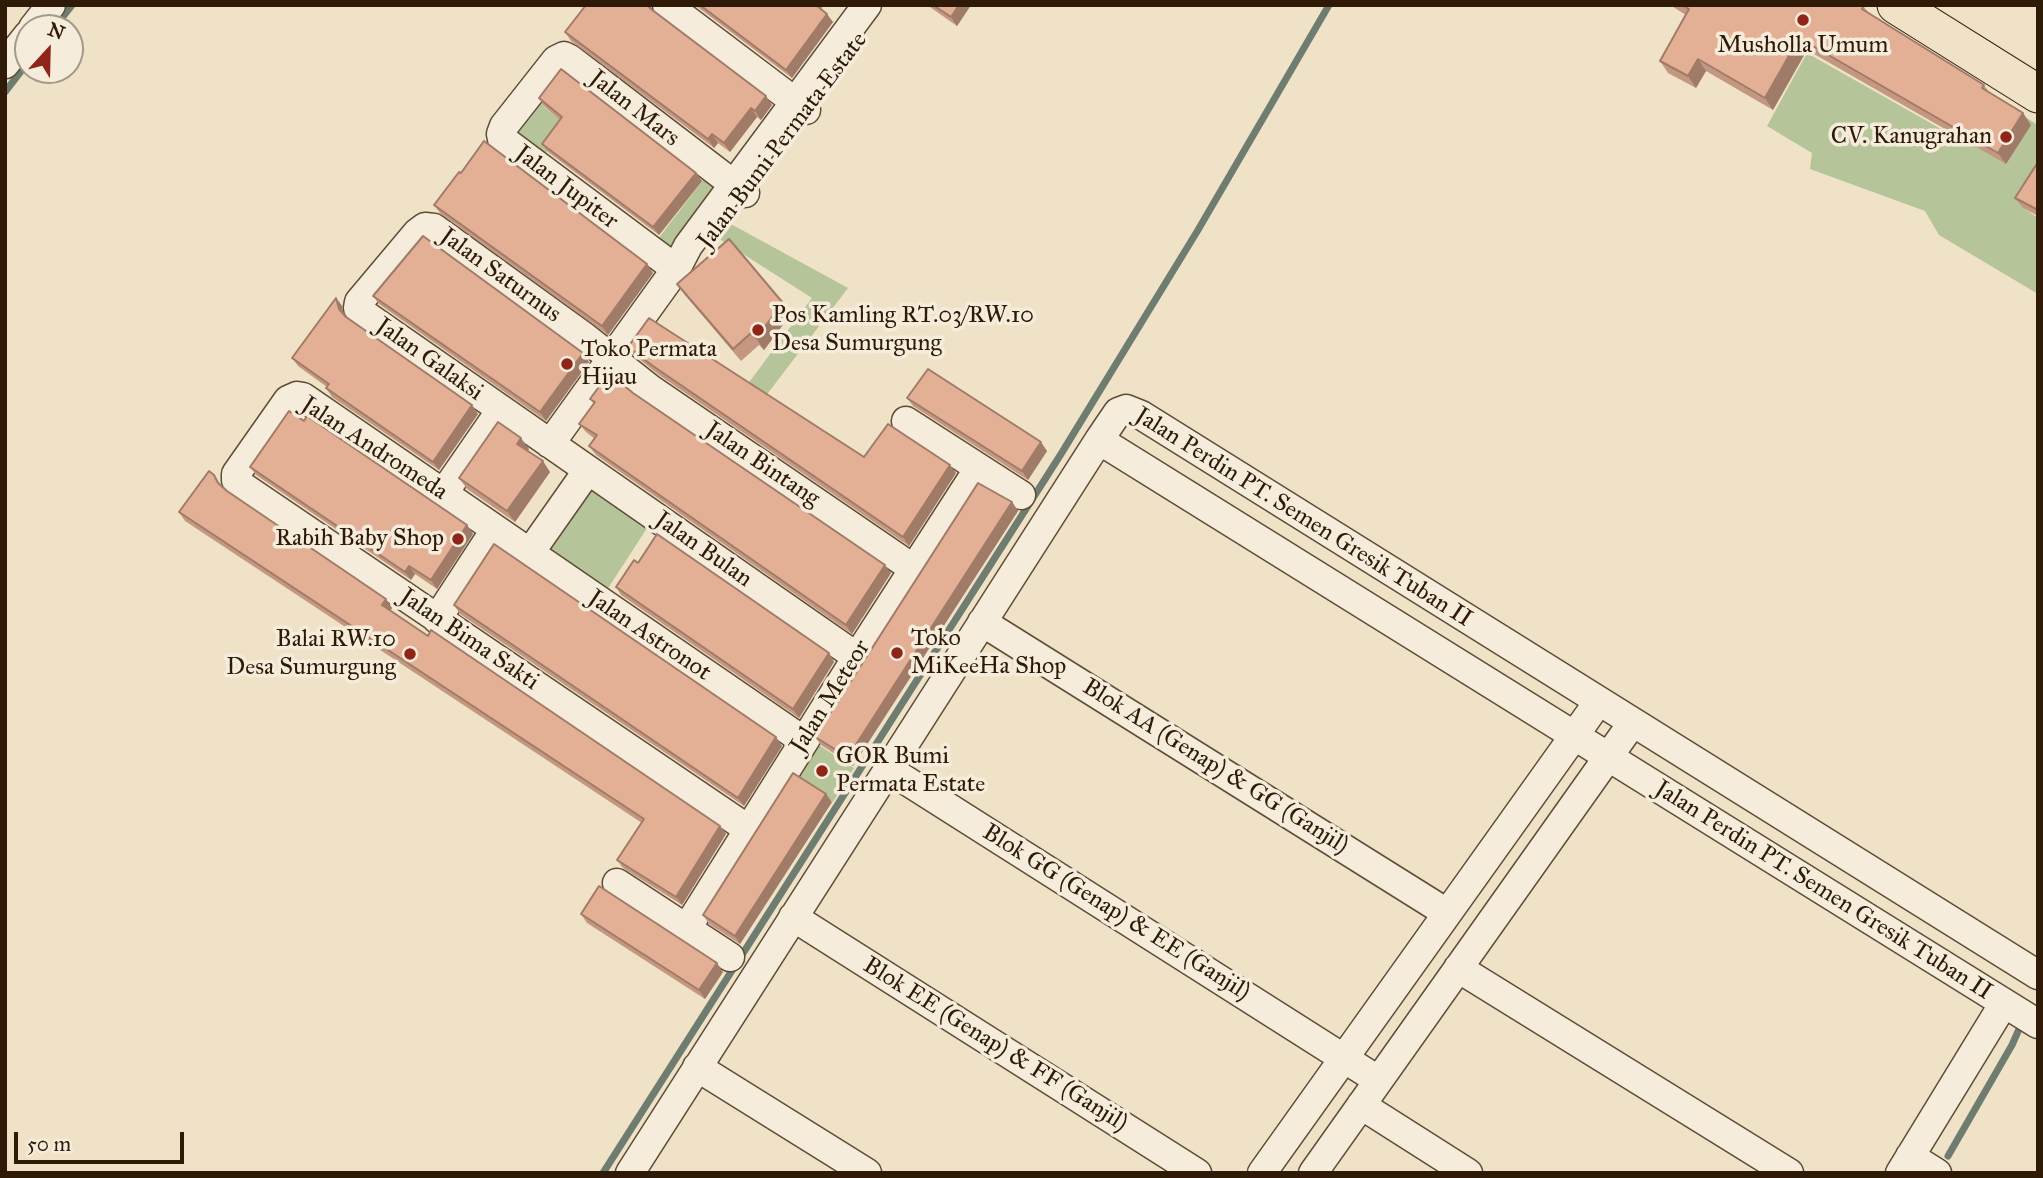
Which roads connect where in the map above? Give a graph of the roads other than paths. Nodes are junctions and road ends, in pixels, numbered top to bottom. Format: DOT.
graph roads {
  1 [pos="667,5"];
  2 [pos="1896,5"];
  3 [pos="867,10"];
  4 [pos="530,93"];
  5 [pos="2038,94"];
  6 [pos="801,106"];
  7 [pos="739,189"];
  8 [pos="392,262"];
  9 [pos="676,269"];
  10 [pos="612,358"];
  11 [pos="501,410"];
  12 [pos="906,421"];
  13 [pos="263,435"];
  14 [pos="1099,440"];
  15 [pos="550,444"];
  16 [pos="979,468"];
  17 [pos="588,470"];
  18 [pos="443,494"];
  19 [pos="1021,495"];
  20 [pos="495,530"];
  21 [pos="1344,541"];
  22 [pos="529,554"];
  23 [pos="914,569"];
  24 [pos="1320,578"];
  25 [pos="437,619"];
  26 [pos="982,622"];
  27 [pos="857,657"];
  28 [pos="1599,701"];
  29 [pos="1633,722"];
  30 [pos="1574,736"];
  31 [pos="804,741"];
  32 [pos="1608,757"];
  33 [pos="888,769"];
  34 [pos="748,829"];
  35 [pos="617,883"];
  36 [pos="1447,913"];
  37 [pos="793,917"];
  38 [pos="1945,917"];
  39 [pos="687,928"];
  40 [pos="1923,953"];
  41 [pos="730,957"];
  42 [pos="1458,968"];
  43 [pos="2038,975"];
  44 [pos="2004,1003"];
  45 [pos="2038,1024"];
  46 [pos="1344,1058"];
  47 [pos="697,1067"];
  48 [pos="1378,1080"];
  49 [pos="1361,1105"];
  50 [pos="838,1165"];
  51 [pos="1905,1165"];
  52 [pos="630,1173"];
  53 [pos="867,1173"];
  54 [pos="1198,1173"];
  55 [pos="1262,1173"];
  56 [pos="1312,1173"];
  57 [pos="1468,1173"];
  58 [pos="1789,1173"];
  59 [pos="1937,1173"];
  1 -- 6 [label="street"];
  2 -- 5 [label="main road"];
  3 -- 6 [label="street, Jalan Bumi Permata Estate"];
  4 -- 7 [label="street, Jalan Mars"];
  4 -- 9 [label="street, Jalan Jupiter"];
  6 -- 7 [label="street, Jalan Bumi Permata Estate"];
  7 -- 9 [label="street, Jalan Bumi Permata Estate"];
  8 -- 10 [label="street, Jalan Saturnus"];
  8 -- 11 [label="street, Jalan Galaksi"];
  9 -- 10 [label="street, Jalan Bumi Permata Estate"];
  10 -- 15 [label="street, Jalan Bumi Permata Estate"];
  10 -- 23 [label="street, Jalan Bintang"];
  11 -- 15 [label="street, Jalan Galaksi"];
  11 -- 18 [label="street"];
  12 -- 16 [label="street"];
  13 -- 18 [label="street, Jalan Andromeda"];
  13 -- 25 [label="street, Jalan Bima Sakti"];
  14 -- 21 [label="street, Jalan Perdin PT. Semen Gresik Tuban II"];
  14 -- 24 [label="street, Jalan Perdin PT. Semen Gresik Tuban II"];
  14 -- 26 [label="street"];
  15 -- 17 [label="street, Jalan Bulan"];
  16 -- 19 [label="street"];
  16 -- 23 [label="street, Jalan Meteor"];
  17 -- 22 [label="street"];
  17 -- 27 [label="street, Jalan Bulan"];
  18 -- 20 [label="street, Jalan Andromeda"];
  20 -- 22 [label="street, Jalan Astronot"];
  20 -- 25 [label="street"];
  21 -- 24 [label="street"];
  21 -- 28 [label="street, Jalan Perdin PT. Semen Gresik Tuban II"];
  22 -- 31 [label="street, Jalan Astronot"];
  23 -- 27 [label="street, Jalan Meteor"];
  24 -- 30 [label="street, Jalan Perdin PT. Semen Gresik Tuban II"];
  25 -- 34 [label="street, Jalan Bima Sakti"];
  26 -- 33 [label="street"];
  26 -- 36 [label="street, Blok AA (Genap) & GG (Ganjil)"];
  27 -- 31 [label="street, Jalan Meteor"];
  28 -- 29 [label="street, Jalan Perdin PT. Semen Gresik Tuban II"];
  28 -- 30 [label="street"];
  29 -- 32 [label="street"];
  29 -- 38 [label="street, Jalan Perdin PT. Semen Gresik Tuban II"];
  30 -- 32 [label="street, Jalan Perdin PT. Semen Gresik Tuban II"];
  30 -- 36 [label="street"];
  31 -- 34 [label="street, Jalan Meteor"];
  32 -- 40 [label="street, Jalan Perdin PT. Semen Gresik Tuban II"];
  32 -- 42 [label="street"];
  33 -- 37 [label="street"];
  33 -- 46 [label="street, Blok GG (Genap) & EE (Ganjil)"];
  34 -- 39 [label="street, Jalan Meteor"];
  35 -- 39 [label="street"];
  36 -- 46 [label="street"];
  37 -- 47 [label="street"];
  37 -- 54 [label="street, Blok EE (Genap) & FF (Ganjil)"];
  38 -- 40 [label="street"];
  38 -- 43 [label="street, Jalan Perdin PT. Semen Gresik Tuban II"];
  39 -- 41 [label="street"];
  40 -- 44 [label="street, Jalan Perdin PT. Semen Gresik Tuban II"];
  42 -- 48 [label="street"];
  42 -- 58 [label="street"];
  44 -- 45 [label="street, Jalan Perdin PT. Semen Gresik Tuban II"];
  44 -- 51 [label="street"];
  46 -- 48 [label="street, Blok GG (Genap) & EE (Ganjil)"];
  46 -- 55 [label="street"];
  47 -- 50 [label="street"];
  47 -- 52 [label="street"];
  48 -- 49 [label="street"];
  49 -- 56 [label="street"];
  49 -- 57 [label="street"];
  50 -- 53 [label="street"];
  51 -- 59 [label="street"];
}
